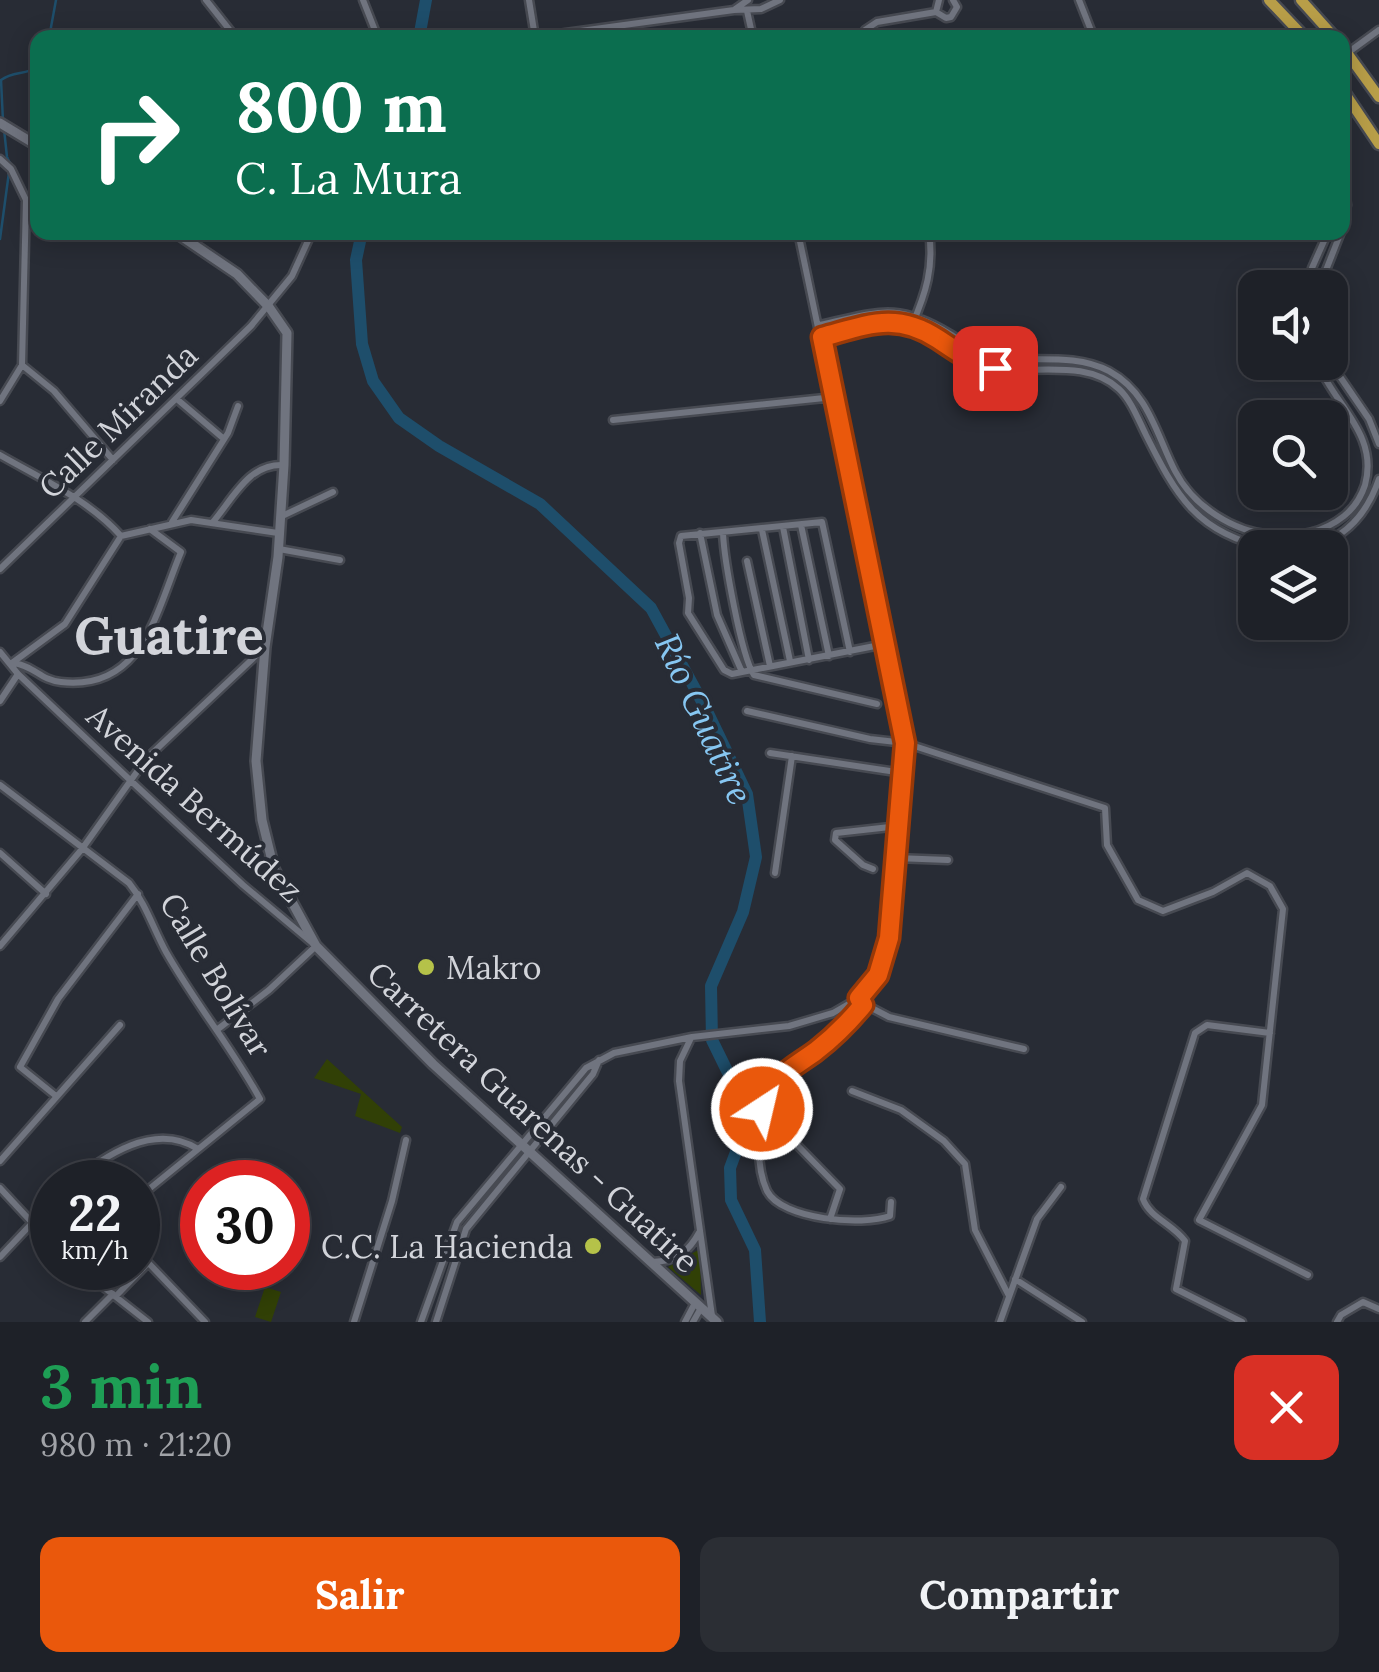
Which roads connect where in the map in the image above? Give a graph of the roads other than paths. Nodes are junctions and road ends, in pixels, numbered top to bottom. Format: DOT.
graph roads {
  1 [pos="206,0"];
  2 [pos="363,0"];
  3 [pos="529,0"];
  4 [pos="746,0"];
  5 [pos="780,0"];
  6 [pos="940,0"];
  7 [pos="952,0"];
  8 [pos="1079,0"];
  9 [pos="1269,0"];
  10 [pos="1301,0"];
  11 [pos="734,10"];
  12 [pos="747,12"];
  13 [pos="936,12"];
  14 [pos="230,30"];
  15 [pos="375,30"];
  16 [pos="531,30"];
  17 [pos="584,30"];
  18 [pos="751,30"];
  19 [pos="865,30"];
  20 [pos="1091,30"];
  21 [pos="1298,30"];
  22 [pos="1328,30"];
  23 [pos="1379,30"];
  24 [pos="1350,49"];
  25 [pos="1350,59"];
  26 [pos="1379,98"];
  27 [pos="1350,101"];
  28 [pos="4,126"];
  29 [pos="30,141"];
  30 [pos="1379,144"];
  31 [pos="0,159"];
  32 [pos="189,240"];
  33 [pos="308,240"];
  34 [pos="800,240"];
  35 [pos="930,240"];
  36 [pos="1324,240"];
  37 [pos="1338,240"];
  38 [pos="1312,270"];
  39 [pos="1326,270"];
  40 [pos="268,307"];
  41 [pos="916,316"];
  42 [pos="819,325"];
  43 [pos="912,325"];
  44 [pos="822,337"];
  45 [pos="22,365"];
  46 [pos="1328,380"];
  47 [pos="1342,380"];
  48 [pos="834,398"];
  49 [pos="178,400"];
  50 [pos="0,401"];
  51 [pos="238,406"];
  52 [pos="613,420"];
  53 [pos="224,439"];
  54 [pos="1379,444"];
  55 [pos="0,455"];
  56 [pos="113,460"];
  57 [pos="284,465"];
  58 [pos="1379,480"];
  59 [pos="333,492"];
  60 [pos="73,497"];
  61 [pos="279,517"];
  62 [pos="172,523"];
  63 [pos="212,523"];
  64 [pos="801,525"];
  65 [pos="783,527"];
  66 [pos="150,529"];
  67 [pos="762,530"];
  68 [pos="1346,530"];
  69 [pos="722,532"];
  70 [pos="278,533"];
  71 [pos="700,533"];
  72 [pos="121,536"];
  73 [pos="1238,537"];
  74 [pos="278,549"];
  75 [pos="340,560"];
  76 [pos="747,561"];
  77 [pos="0,569"];
  78 [pos="886,644"];
  79 [pos="265,648"];
  80 [pos="0,652"];
  81 [pos="850,652"];
  82 [pos="829,656"];
  83 [pos="809,660"];
  84 [pos="790,661"];
  85 [pos="12,663"];
  86 [pos="770,666"];
  87 [pos="746,671"];
  88 [pos="18,674"];
  89 [pos="0,701"];
  90 [pos="877,704"];
  91 [pos="747,711"];
  92 [pos="905,743"];
  93 [pos="770,753"];
  94 [pos="792,756"];
  95 [pos="903,773"];
  96 [pos="130,780"];
  97 [pos="0,786"];
  98 [pos="899,826"];
  99 [pos="82,849"];
  100 [pos="0,853"];
  101 [pos="896,858"];
  102 [pos="948,860"];
  103 [pos="873,869"];
  104 [pos="775,873"];
  105 [pos="46,894"];
  106 [pos="138,894"];
  107 [pos="0,946"];
  108 [pos="316,946"];
  109 [pos="861,1001"];
  110 [pos="120,1026"];
  111 [pos="220,1031"];
  112 [pos="1270,1033"];
  113 [pos="692,1037"];
  114 [pos="1024,1049"];
  115 [pos="852,1091"];
  116 [pos="56,1096"];
  117 [pos="762,1109"];
  118 [pos="406,1140"];
  119 [pos="525,1148"];
  120 [pos="198,1149"];
  121 [pos="0,1160"];
  122 [pos="107,1160"];
  123 [pos="160,1180"];
  124 [pos="1061,1186"];
  125 [pos="0,1188"];
  126 [pos="892,1202"];
  127 [pos="30,1218"];
  128 [pos="830,1219"];
  129 [pos="30,1226"];
  130 [pos="701,1230"];
  131 [pos="0,1257"];
  132 [pos="651,1262"];
  133 [pos="1308,1274"];
  134 [pos="160,1275"];
  135 [pos="1016,1279"];
  136 [pos="108,1290"];
  137 [pos="119,1290"];
  138 [pos="114,1295"];
  139 [pos="1009,1296"];
  140 [pos="698,1306"];
  141 [pos="1379,1309"];
  142 [pos="715,1320"];
  143 [pos="85,1322"];
  144 [pos="148,1322"];
  145 [pos="205,1322"];
  146 [pos="354,1322"];
  147 [pos="421,1322"];
  148 [pos="436,1322"];
  149 [pos="685,1322"];
  150 [pos="693,1322"];
  151 [pos="1000,1322"];
  152 [pos="1082,1322"];
  153 [pos="1242,1322"];
  154 [pos="1337,1322"];
  1 -- 14 [label="street"];
  2 -- 15 [label="street"];
  3 -- 16 [label="street"];
  4 -- 11 [label="street"];
  4 -- 12 [label="street"];
  5 -- 12 [label="street"];
  6 -- 13 [label="street"];
  7 -- 13 [label="street"];
  8 -- 20 [label="street"];
  9 -- 21 [label="highway"];
  10 -- 22 [label="highway"];
  11 -- 12 [label="street"];
  11 -- 17 [label="street"];
  12 -- 18 [label="street"];
  13 -- 19 [label="street"];
  23 -- 24 [label="street"];
  25 -- 26 [label="highway"];
  27 -- 30 [label="highway"];
  28 -- 29 [label="main road"];
  31 -- 45 [label="street"];
  32 -- 40 [label="main road"];
  33 -- 40 [label="street, Calle Miranda"];
  34 -- 42 [label="street"];
  35 -- 41 [label="street"];
  36 -- 38 [label="street"];
  37 -- 39 [label="street"];
  40 -- 49 [label="street, Calle Miranda"];
  40 -- 57 [label="main road, Carretera Guarenas - Guatire"];
  41 -- 42 [label="street"];
  41 -- 43 [label="street"];
  41 -- 46 [label="street"];
  42 -- 44 [label="street"];
  43 -- 44 [label="street"];
  43 -- 73 [label="street"];
  44 -- 48 [label="street"];
  45 -- 50 [label="street"];
  45 -- 56 [label="street"];
  47 -- 54 [label="street"];
  48 -- 52 [label="street"];
  48 -- 78 [label="street"];
  49 -- 53 [label="street"];
  49 -- 56 [label="street, Calle Miranda"];
  51 -- 53 [label="street"];
  53 -- 62 [label="street"];
  55 -- 60 [label="street"];
  56 -- 60 [label="street, Calle Miranda"];
  57 -- 61 [label="main road, Carretera Guarenas - Guatire"];
  57 -- 63 [label="street"];
  58 -- 68 [label="street"];
  59 -- 61 [label="street"];
  60 -- 72 [label="street"];
  60 -- 77 [label="street, Calle Miranda"];
  61 -- 70 [label="main road, Carretera Guarenas - Guatire"];
  62 -- 63 [label="street"];
  62 -- 66 [label="street"];
  63 -- 70 [label="street"];
  64 -- 65 [label="street"];
  64 -- 81 [label="street"];
  64 -- 82 [label="street"];
  65 -- 67 [label="street"];
  65 -- 83 [label="street"];
  66 -- 72 [label="street"];
  66 -- 85 [label="street"];
  67 -- 69 [label="street"];
  67 -- 84 [label="street"];
  69 -- 71 [label="street"];
  69 -- 87 [label="street"];
  70 -- 74 [label="main road, Carretera Guarenas - Guatire"];
  71 -- 87 [label="street"];
  71 -- 87 [label="street"];
  72 -- 85 [label="street"];
  74 -- 75 [label="street"];
  74 -- 79 [label="main road, Carretera Guarenas - Guatire"];
  76 -- 86 [label="street"];
  78 -- 81 [label="street"];
  78 -- 92 [label="street"];
  79 -- 96 [label="street"];
  79 -- 108 [label="main road, Carretera Guarenas - Guatire"];
  80 -- 85 [label="street, Avenida Bermúdez"];
  81 -- 82 [label="street"];
  82 -- 83 [label="street"];
  83 -- 84 [label="street"];
  84 -- 86 [label="street"];
  85 -- 88 [label="street, Avenida Bermúdez"];
  86 -- 87 [label="street"];
  87 -- 90 [label="street"];
  88 -- 89 [label="street"];
  88 -- 96 [label="street, Avenida Bermúdez"];
  91 -- 92 [label="street"];
  92 -- 95 [label="street"];
  92 -- 112 [label="street"];
  93 -- 94 [label="street"];
  94 -- 95 [label="street"];
  94 -- 104 [label="street"];
  95 -- 98 [label="street"];
  96 -- 99 [label="street"];
  96 -- 108 [label="street, Avenida Bermúdez"];
  97 -- 99 [label="street, Calle Bolívar"];
  98 -- 101 [label="street"];
  98 -- 103 [label="street"];
  99 -- 105 [label="street"];
  99 -- 106 [label="street, Calle Bolívar"];
  100 -- 105 [label="street"];
  101 -- 102 [label="street"];
  101 -- 109 [label="street"];
  105 -- 107 [label="street"];
  106 -- 111 [label="street, Calle Bolívar"];
  106 -- 116 [label="street"];
  108 -- 111 [label="street"];
  108 -- 119 [label="main road, Carretera Guarenas - Guatire"];
  109 -- 113 [label="street"];
  109 -- 114 [label="street"];
  109 -- 117 [label="street"];
  110 -- 116 [label="street"];
  111 -- 120 [label="street, Calle Bolívar"];
  112 -- 133 [label="street"];
  112 -- 153 [label="street"];
  113 -- 119 [label="street"];
  113 -- 130 [label="street"];
  115 -- 139 [label="street"];
  116 -- 121 [label="street"];
  117 -- 128 [label="street"];
  117 -- 128 [label="street"];
  118 -- 146 [label="street"];
  119 -- 132 [label="main road, Carretera Guarenas - Guatire"];
  119 -- 147 [label="street"];
  119 -- 148 [label="street"];
  120 -- 122 [label="street"];
  120 -- 123 [label="street, Calle Bolívar"];
  124 -- 135 [label="street"];
  125 -- 127 [label="street"];
  126 -- 128 [label="street"];
  129 -- 131 [label="street"];
  130 -- 132 [label="street"];
  130 -- 142 [label="street"];
  132 -- 140 [label="main road, Carretera Guarenas - Guatire"];
  134 -- 145 [label="street"];
  135 -- 139 [label="street"];
  135 -- 152 [label="street"];
  136 -- 138 [label="street"];
  137 -- 138 [label="street"];
  138 -- 143 [label="street"];
  138 -- 144 [label="street"];
  139 -- 151 [label="street"];
  140 -- 142 [label="main road, Carretera Guarenas - Guatire"];
  140 -- 149 [label="street"];
  140 -- 150 [label="street"];
  141 -- 154 [label="street"];
}
